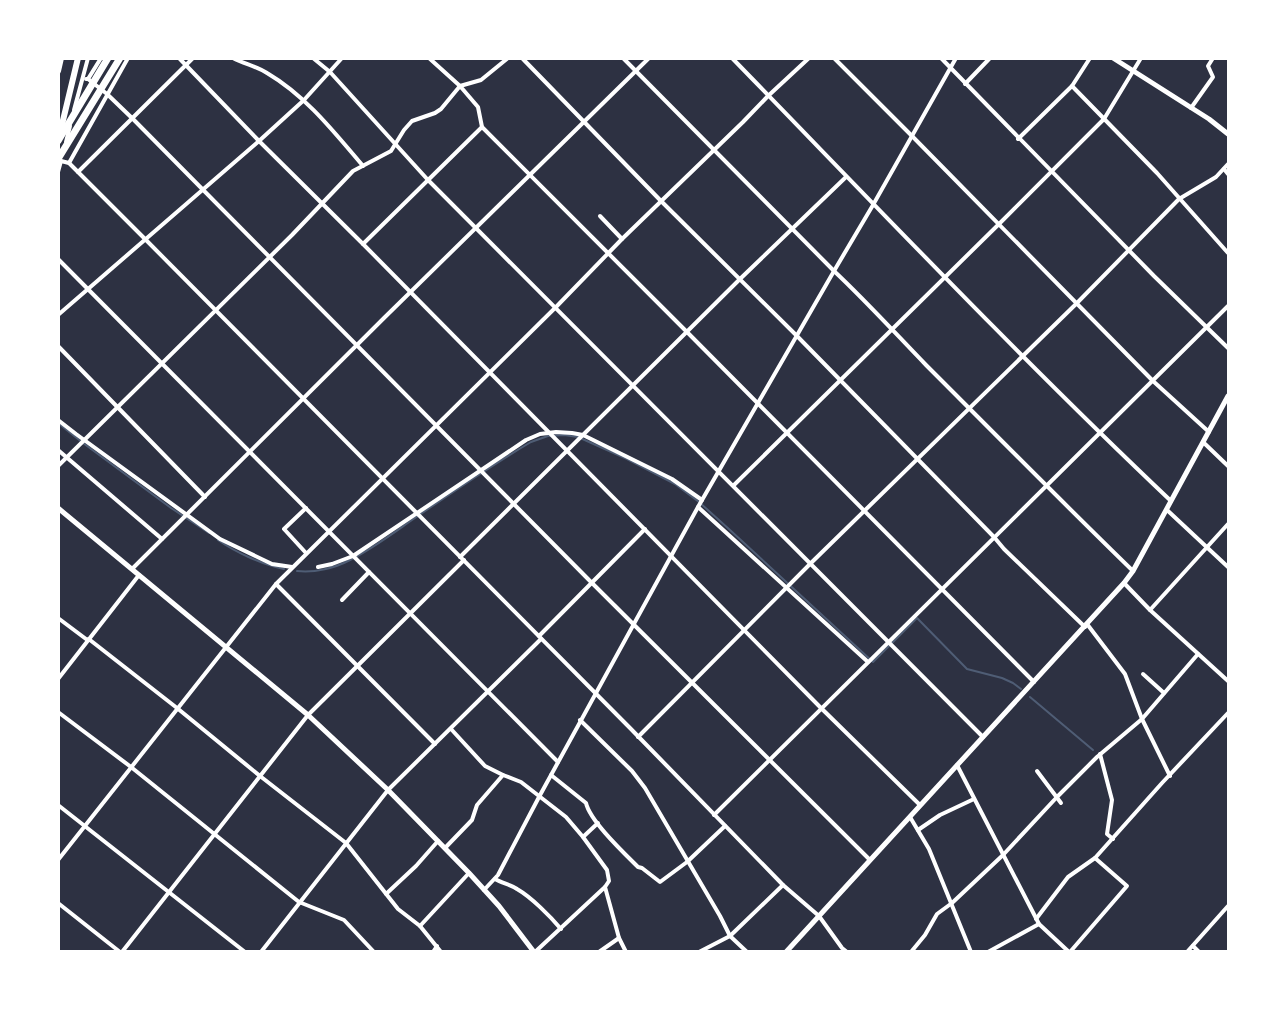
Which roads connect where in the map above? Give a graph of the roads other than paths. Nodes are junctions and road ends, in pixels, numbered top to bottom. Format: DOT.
graph roads {
  1 [pos="62,58"];
  2 [pos="78,58"];
  3 [pos="88,58"];
  4 [pos="101,58"];
  5 [pos="108,58"];
  6 [pos="120,58"];
  7 [pos="128,58"];
  8 [pos="178,58"];
  9 [pos="193,58"];
  10 [pos="233,58"];
  11 [pos="313,58"];
  12 [pos="342,58"];
  13 [pos="429,58"];
  14 [pos="508,58"];
  15 [pos="522,58"];
  16 [pos="623,58"];
  17 [pos="649,58"];
  18 [pos="732,58"];
  19 [pos="809,58"];
  20 [pos="834,58"];
  21 [pos="941,58"];
  22 [pos="956,58"];
  23 [pos="990,58"];
  24 [pos="1090,58"];
  25 [pos="1113,58"];
  26 [pos="1140,58"];
  27 [pos="1213,58"];
  28 [pos="186,66"];
  29 [pos="951,69"];
  30 [pos="58,71"];
  31 [pos="636,71"];
  32 [pos="1133,71"];
  33 [pos="330,72"];
  34 [pos="86,79"];
  35 [pos="965,84"];
  36 [pos="460,86"];
  37 [pos="1072,86"];
  38 [pos="107,94"];
  39 [pos="768,96"];
  40 [pos="304,100"];
  41 [pos="1191,108"];
  42 [pos="133,119"];
  43 [pos="1104,119"];
  44 [pos="584,122"];
  45 [pos="482,127"];
  46 [pos="1228,134"];
  47 [pos="912,136"];
  48 [pos="58,139"];
  49 [pos="1018,139"];
  50 [pos="259,141"];
  51 [pos="395,145"];
  52 [pos="714,150"];
  53 [pos="59,161"];
  54 [pos="69,163"];
  55 [pos="1228,164"];
  56 [pos="363,166"];
  57 [pos="1224,169"];
  58 [pos="58,172"];
  59 [pos="78,172"];
  60 [pos="1052,173"];
  61 [pos="1228,174"];
  62 [pos="530,175"];
  63 [pos="846,177"];
  64 [pos="428,180"];
  65 [pos="203,190"];
  66 [pos="1179,199"];
  67 [pos="661,201"];
  68 [pos="322,203"];
  69 [pos="873,205"];
  70 [pos="600,216"];
  71 [pos="999,224"];
  72 [pos="476,228"];
  73 [pos="793,229"];
  74 [pos="622,239"];
  75 [pos="147,240"];
  76 [pos="363,244"];
  77 [pos="1130,251"];
  78 [pos="608,253"];
  79 [pos="1228,253"];
  80 [pos="269,257"];
  81 [pos="58,259"];
  82 [pos="834,271"];
  83 [pos="945,278"];
  84 [pos="740,279"];
  85 [pos="89,289"];
  86 [pos="411,292"];
  87 [pos="1076,304"];
  88 [pos="1228,306"];
  89 [pos="556,307"];
  90 [pos="215,310"];
  91 [pos="58,315"];
  92 [pos="1206,328"];
  93 [pos="891,329"];
  94 [pos="687,332"];
  95 [pos="797,336"];
  96 [pos="357,345"];
  97 [pos="58,346"];
  98 [pos="1228,348"];
  99 [pos="1023,356"];
  100 [pos="162,363"];
  101 [pos="489,372"];
  102 [pos="839,380"];
  103 [pos="1153,381"];
  104 [pos="633,385"];
  105 [pos="1228,396"];
  106 [pos="304,399"];
  107 [pos="758,404"];
  108 [pos="117,408"];
  109 [pos="969,408"];
  110 [pos="58,420"];
  111 [pos="437,425"];
  112 [pos="787,432"];
  113 [pos="1209,432"];
  114 [pos="1100,433"];
  115 [pos="551,434"];
  116 [pos="581,437"];
  117 [pos="82,442"];
  118 [pos="1203,442"];
  119 [pos="58,450"];
  120 [pos="567,451"];
  121 [pos="250,452"];
  122 [pos="66,458"];
  123 [pos="917,459"];
  124 [pos="58,465"];
  125 [pos="1228,466"];
  126 [pos="720,471"];
  127 [pos="482,472"];
  128 [pos="382,478"];
  129 [pos="734,485"];
  130 [pos="1046,486"];
  131 [pos="205,497"];
  132 [pos="1171,501"];
  133 [pos="514,504"];
  134 [pos="700,504"];
  135 [pos="58,508"];
  136 [pos="306,508"];
  137 [pos="1167,510"];
  138 [pos="864,511"];
  139 [pos="418,514"];
  140 [pos="187,515"];
  141 [pos="1228,524"];
  142 [pos="645,529"];
  143 [pos="329,531"];
  144 [pos="994,537"];
  145 [pos="162,539"];
  146 [pos="1207,547"];
  147 [pos="306,553"];
  148 [pos="672,556"];
  149 [pos="355,557"];
  150 [pos="462,558"];
  151 [pos="811,563"];
  152 [pos="292,567"];
  153 [pos="318,567"];
  154 [pos="1228,567"];
  155 [pos="132,569"];
  156 [pos="1132,571"];
  157 [pos="369,572"];
  158 [pos="139,575"];
  159 [pos="591,582"];
  160 [pos="1124,583"];
  161 [pos="276,584"];
  162 [pos="788,586"];
  163 [pos="941,589"];
  164 [pos="342,600"];
  165 [pos="1150,610"];
  166 [pos="410,613"];
  167 [pos="58,618"];
  168 [pos="634,625"];
  169 [pos="1086,626"];
  170 [pos="744,629"];
  171 [pos="540,637"];
  172 [pos="90,640"];
  173 [pos="890,643"];
  174 [pos="225,647"];
  175 [pos="1198,654"];
  176 [pos="869,660"];
  177 [pos="357,667"];
  178 [pos="1143,674"];
  179 [pos="58,680"];
  180 [pos="1228,681"];
  181 [pos="691,682"];
  182 [pos="1035,682"];
  183 [pos="488,691"];
  184 [pos="1164,693"];
  185 [pos="596,694"];
  186 [pos="177,708"];
  187 [pos="822,708"];
  188 [pos="58,712"];
  189 [pos="1228,713"];
  190 [pos="308,715"];
  191 [pos="1142,719"];
  192 [pos="580,720"];
  193 [pos="451,729"];
  194 [pos="638,737"];
  195 [pos="983,737"];
  196 [pos="435,744"];
  197 [pos="1100,754"];
  198 [pos="769,760"];
  199 [pos="558,762"];
  200 [pos="957,765"];
  201 [pos="131,767"];
  202 [pos="1037,771"];
  203 [pos="551,775"];
  204 [pos="260,776"];
  205 [pos="503,776"];
  206 [pos="1170,776"];
  207 [pos="388,790"];
  208 [pos="539,796"];
  209 [pos="1057,797"];
  210 [pos="974,799"];
  211 [pos="1061,803"];
  212 [pos="58,805"];
  213 [pos="920,805"];
  214 [pos="714,814"];
  215 [pos="910,816"];
  216 [pos="598,823"];
  217 [pos="85,826"];
  218 [pos="725,826"];
  219 [pos="918,830"];
  220 [pos="214,835"];
  221 [pos="583,837"];
  222 [pos="1113,839"];
  223 [pos="438,841"];
  224 [pos="345,843"];
  225 [pos="445,849"];
  226 [pos="1003,855"];
  227 [pos="1095,858"];
  228 [pos="58,860"];
  229 [pos="870,860"];
  230 [pos="687,862"];
  231 [pos="469,873"];
  232 [pos="495,879"];
  233 [pos="783,885"];
  234 [pos="605,887"];
  235 [pos="484,890"];
  236 [pos="169,892"];
  237 [pos="386,894"];
  238 [pos="299,902"];
  239 [pos="58,903"];
  240 [pos="952,903"];
  241 [pos="1228,906"];
  242 [pos="819,916"];
  243 [pos="1038,921"];
  244 [pos="420,926"];
  245 [pos="561,928"];
  246 [pos="730,936"];
  247 [pos="619,938"];
  248 [pos="437,946"];
  249 [pos="1192,946"];
  250 [pos="121,951"];
  251 [pos="245,951"];
  252 [pos="261,951"];
  253 [pos="374,951"];
  254 [pos="433,951"];
  255 [pos="441,951"];
  256 [pos="534,951"];
  257 [pos="599,951"];
  258 [pos="626,951"];
  259 [pos="699,951"];
  260 [pos="747,951"];
  261 [pos="786,951"];
  262 [pos="847,951"];
  263 [pos="910,951"];
  264 [pos="971,951"];
  265 [pos="988,951"];
  266 [pos="1070,951"];
  267 [pos="1187,951"];
  268 [pos="1199,951"];
  1 -- 30 [label="highway"];
  2 -- 48 [label="highway"];
  3 -- 34 [label="street"];
  4 -- 34 [label="street"];
  5 -- 48 [label="highway"];
  6 -- 53 [label="highway"];
  7 -- 38 [label="street"];
  8 -- 28 [label="street"];
  9 -- 28 [label="street"];
  10 -- 40 [label="street"];
  11 -- 33 [label="street"];
  12 -- 33 [label="street"];
  13 -- 36 [label="street"];
  14 -- 36 [label="street"];
  15 -- 44 [label="street"];
  16 -- 31 [label="street"];
  17 -- 31 [label="street"];
  18 -- 39 [label="street"];
  19 -- 39 [label="street"];
  20 -- 47 [label="street"];
  21 -- 29 [label="street"];
  22 -- 29 [label="street"];
  23 -- 35 [label="street"];
  24 -- 37 [label="street"];
  25 -- 32 [label="main road"];
  26 -- 32 [label="street"];
  27 -- 41 [label="street"];
  28 -- 42 [label="street"];
  28 -- 50 [label="street"];
  29 -- 35 [label="street"];
  29 -- 47 [label="street"];
  31 -- 44 [label="street"];
  31 -- 52 [label="street"];
  32 -- 41 [label="main road"];
  32 -- 43 [label="street"];
  33 -- 40 [label="street"];
  33 -- 51 [label="street"];
  34 -- 38 [label="street"];
  34 -- 53 [label="street"];
  35 -- 49 [label="street"];
  36 -- 45 [label="street"];
  36 -- 51 [label="street"];
  37 -- 43 [label="street"];
  37 -- 49 [label="street"];
  38 -- 42 [label="street"];
  38 -- 54 [label="street"];
  39 -- 52 [label="street"];
  39 -- 63 [label="street"];
  40 -- 50 [label="street"];
  40 -- 56 [label="street"];
  41 -- 46 [label="main road"];
  42 -- 59 [label="street"];
  42 -- 65 [label="street"];
  43 -- 60 [label="street"];
  43 -- 66 [label="street"];
  44 -- 62 [label="street"];
  44 -- 67 [label="street"];
  45 -- 62 [label="street"];
  45 -- 64 [label="street"];
  47 -- 69 [label="street"];
  47 -- 71 [label="street"];
  49 -- 60 [label="street"];
  50 -- 65 [label="street"];
  50 -- 68 [label="street"];
  51 -- 56 [label="street"];
  51 -- 64 [label="street"];
  52 -- 67 [label="street"];
  52 -- 73 [label="street"];
  53 -- 54 [label="street"];
  53 -- 58 [label="street"];
  54 -- 59 [label="street"];
  55 -- 57 [label="street"];
  56 -- 68 [label="street"];
  57 -- 61 [label="street"];
  57 -- 66 [label="street"];
  59 -- 75 [label="street"];
  60 -- 71 [label="street"];
  60 -- 77 [label="street"];
  62 -- 72 [label="street"];
  62 -- 78 [label="street"];
  63 -- 69 [label="street"];
  63 -- 73 [label="street"];
  64 -- 72 [label="street"];
  64 -- 76 [label="street"];
  65 -- 75 [label="street"];
  65 -- 80 [label="street"];
  66 -- 77 [label="street"];
  66 -- 79 [label="street"];
  67 -- 74 [label="street"];
  67 -- 84 [label="street"];
  68 -- 76 [label="street"];
  68 -- 80 [label="street"];
  69 -- 82 [label="street"];
  69 -- 83 [label="street"];
  70 -- 74 [label="street"];
  71 -- 83 [label="street"];
  71 -- 87 [label="street"];
  72 -- 86 [label="street"];
  72 -- 89 [label="street"];
  73 -- 82 [label="street"];
  73 -- 84 [label="street"];
  74 -- 78 [label="street"];
  75 -- 85 [label="street"];
  75 -- 90 [label="street"];
  76 -- 86 [label="street"];
  77 -- 87 [label="street"];
  77 -- 92 [label="street"];
  78 -- 89 [label="street"];
  78 -- 94 [label="street"];
  80 -- 90 [label="street"];
  80 -- 96 [label="street"];
  81 -- 85 [label="street"];
  82 -- 93 [label="street"];
  82 -- 95 [label="street"];
  83 -- 93 [label="street"];
  83 -- 99 [label="street"];
  84 -- 94 [label="street"];
  84 -- 95 [label="street"];
  85 -- 91 [label="street"];
  85 -- 100 [label="street"];
  86 -- 96 [label="street"];
  86 -- 101 [label="street"];
  87 -- 99 [label="street"];
  87 -- 103 [label="street"];
  88 -- 92 [label="street"];
  89 -- 101 [label="street"];
  89 -- 104 [label="street"];
  90 -- 100 [label="street"];
  90 -- 106 [label="street"];
  92 -- 98 [label="street"];
  92 -- 103 [label="street"];
  93 -- 102 [label="street"];
  93 -- 109 [label="street"];
  94 -- 104 [label="street"];
  94 -- 107 [label="street"];
  95 -- 102 [label="street"];
  95 -- 107 [label="street"];
  96 -- 106 [label="street"];
  96 -- 111 [label="street"];
  97 -- 108 [label="street"];
  99 -- 109 [label="street"];
  99 -- 114 [label="street"];
  100 -- 108 [label="street"];
  100 -- 121 [label="street"];
  101 -- 111 [label="street"];
  101 -- 115 [label="street"];
  102 -- 112 [label="street"];
  102 -- 123 [label="street"];
  103 -- 113 [label="street"];
  103 -- 114 [label="street"];
  104 -- 116 [label="street"];
  104 -- 126 [label="street"];
  105 -- 113 [label="main road"];
  106 -- 121 [label="street"];
  106 -- 128 [label="street"];
  107 -- 112 [label="street"];
  107 -- 126 [label="street"];
  108 -- 117 [label="street"];
  108 -- 131 [label="street"];
  109 -- 123 [label="street"];
  109 -- 130 [label="street"];
  110 -- 117 [label="street"];
  111 -- 127 [label="street"];
  111 -- 128 [label="street"];
  112 -- 129 [label="street"];
  112 -- 138 [label="street"];
  113 -- 118 [label="main road"];
  114 -- 130 [label="street"];
  114 -- 132 [label="street"];
  115 -- 116 [label="street"];
  115 -- 120 [label="street"];
  115 -- 127 [label="street"];
  116 -- 120 [label="street"];
  116 -- 134 [label="street"];
  117 -- 122 [label="street"];
  117 -- 140 [label="street"];
  118 -- 125 [label="street"];
  118 -- 132 [label="main road"];
  119 -- 122 [label="street"];
  120 -- 133 [label="street"];
  120 -- 142 [label="street"];
  121 -- 131 [label="street"];
  121 -- 136 [label="street"];
  122 -- 124 [label="street"];
  122 -- 145 [label="street"];
  123 -- 138 [label="street"];
  123 -- 144 [label="street"];
  126 -- 129 [label="street"];
  126 -- 134 [label="street"];
  127 -- 133 [label="street"];
  127 -- 139 [label="street"];
  128 -- 139 [label="street"];
  128 -- 143 [label="street"];
  129 -- 151 [label="street"];
  130 -- 144 [label="street"];
  130 -- 156 [label="street"];
  131 -- 140 [label="street"];
  132 -- 137 [label="main road"];
  133 -- 150 [label="street"];
  133 -- 159 [label="street"];
  134 -- 148 [label="street"];
  134 -- 162 [label="street"];
  135 -- 155 [label="main road"];
  136 -- 143 [label="street"];
  136 -- 147 [label="street"];
  137 -- 146 [label="street"];
  137 -- 156 [label="main road"];
  138 -- 151 [label="street"];
  138 -- 163 [label="street"];
  139 -- 149 [label="street"];
  139 -- 150 [label="street"];
  140 -- 145 [label="street"];
  140 -- 152 [label="street"];
  141 -- 146 [label="street"];
  142 -- 148 [label="street"];
  142 -- 159 [label="street"];
  143 -- 147 [label="street"];
  143 -- 149 [label="street"];
  144 -- 163 [label="street"];
  144 -- 169 [label="street"];
  145 -- 155 [label="street"];
  146 -- 154 [label="street"];
  146 -- 165 [label="street"];
  147 -- 152 [label="street"];
  148 -- 168 [label="street"];
  148 -- 170 [label="street"];
  149 -- 153 [label="street"];
  149 -- 157 [label="street"];
  150 -- 166 [label="street"];
  150 -- 171 [label="street"];
  151 -- 162 [label="street"];
  151 -- 173 [label="street"];
  152 -- 161 [label="street"];
  155 -- 158 [label="main road"];
  156 -- 160 [label="main road"];
  157 -- 164 [label="street"];
  157 -- 166 [label="street"];
  158 -- 172 [label="street"];
  158 -- 174 [label="main road"];
  159 -- 168 [label="street"];
  159 -- 171 [label="street"];
  160 -- 165 [label="street"];
  160 -- 169 [label="main road"];
  161 -- 174 [label="street"];
  161 -- 177 [label="street"];
  162 -- 170 [label="street"];
  162 -- 176 [label="street"];
  163 -- 173 [label="street"];
  163 -- 182 [label="street"];
  165 -- 175 [label="street"];
  166 -- 177 [label="street"];
  166 -- 183 [label="street"];
  167 -- 172 [label="street"];
  168 -- 181 [label="street"];
  168 -- 185 [label="street"];
  169 -- 182 [label="main road"];
  169 -- 191 [label="street"];
  170 -- 181 [label="street"];
  170 -- 187 [label="street"];
  171 -- 183 [label="street"];
  171 -- 185 [label="street"];
  172 -- 179 [label="street"];
  172 -- 186 [label="street"];
  173 -- 176 [label="street"];
  173 -- 195 [label="street"];
  174 -- 186 [label="street"];
  174 -- 190 [label="main road"];
  175 -- 180 [label="street"];
  175 -- 184 [label="street"];
  176 -- 187 [label="street"];
  177 -- 190 [label="street"];
  177 -- 196 [label="street"];
  178 -- 184 [label="street"];
  181 -- 194 [label="street"];
  181 -- 198 [label="street"];
  182 -- 195 [label="main road"];
  183 -- 193 [label="street"];
  183 -- 199 [label="street"];
  184 -- 191 [label="street"];
  185 -- 192 [label="street"];
  185 -- 194 [label="street"];
  186 -- 201 [label="street"];
  186 -- 204 [label="street"];
  187 -- 198 [label="street"];
  187 -- 213 [label="street"];
  188 -- 201 [label="street"];
  189 -- 206 [label="street"];
  190 -- 204 [label="street"];
  190 -- 207 [label="main road"];
  191 -- 197 [label="street"];
  191 -- 206 [label="street"];
  192 -- 199 [label="street"];
  192 -- 230 [label="street"];
  193 -- 196 [label="street"];
  193 -- 205 [label="street"];
  194 -- 214 [label="street"];
  195 -- 200 [label="main road"];
  196 -- 207 [label="street"];
  197 -- 209 [label="street"];
  197 -- 222 [label="street"];
  198 -- 214 [label="street"];
  198 -- 229 [label="street"];
  199 -- 203 [label="street"];
  200 -- 210 [label="street"];
  200 -- 213 [label="main road"];
  201 -- 217 [label="street"];
  201 -- 220 [label="street"];
  202 -- 209 [label="street"];
  203 -- 208 [label="street"];
  203 -- 216 [label="street"];
  204 -- 220 [label="street"];
  204 -- 224 [label="street"];
  205 -- 208 [label="street"];
  205 -- 225 [label="street"];
  206 -- 222 [label="street"];
  207 -- 223 [label="main road"];
  207 -- 224 [label="street"];
  208 -- 221 [label="street"];
  208 -- 232 [label="street"];
  209 -- 211 [label="street"];
  209 -- 226 [label="street"];
  210 -- 219 [label="street"];
  210 -- 226 [label="street"];
  212 -- 217 [label="street"];
  213 -- 215 [label="main road"];
  214 -- 218 [label="street"];
  215 -- 219 [label="street"];
  215 -- 229 [label="main road"];
  216 -- 221 [label="street"];
  216 -- 230 [label="street"];
  217 -- 228 [label="street"];
  217 -- 236 [label="street"];
  218 -- 230 [label="street"];
  218 -- 233 [label="street"];
  219 -- 240 [label="street"];
  220 -- 236 [label="street"];
  220 -- 238 [label="street"];
  221 -- 234 [label="street"];
  222 -- 227 [label="street"];
  223 -- 225 [label="main road"];
  223 -- 237 [label="street"];
  224 -- 237 [label="street"];
  224 -- 238 [label="street"];
  225 -- 231 [label="main road"];
  226 -- 240 [label="street"];
  226 -- 243 [label="street"];
  227 -- 243 [label="street"];
  227 -- 266 [label="street"];
  229 -- 242 [label="main road"];
  230 -- 246 [label="street"];
  231 -- 235 [label="main road"];
  231 -- 244 [label="street"];
  232 -- 235 [label="street"];
  232 -- 245 [label="street"];
  233 -- 242 [label="street"];
  233 -- 246 [label="street"];
  234 -- 245 [label="street"];
  234 -- 247 [label="street"];
  235 -- 256 [label="main road"];
  236 -- 250 [label="street"];
  236 -- 251 [label="street"];
  237 -- 244 [label="street"];
  238 -- 252 [label="street"];
  238 -- 253 [label="street"];
  239 -- 250 [label="street"];
  240 -- 263 [label="street"];
  240 -- 264 [label="street"];
  241 -- 249 [label="street"];
  242 -- 261 [label="main road"];
  242 -- 262 [label="street"];
  243 -- 265 [label="street"];
  243 -- 266 [label="street"];
  244 -- 248 [label="street"];
  245 -- 256 [label="street"];
  246 -- 259 [label="street"];
  246 -- 260 [label="street"];
  247 -- 257 [label="street"];
  247 -- 258 [label="street"];
  248 -- 254 [label="street"];
  248 -- 255 [label="street"];
  249 -- 267 [label="street"];
  249 -- 268 [label="street"];
}
